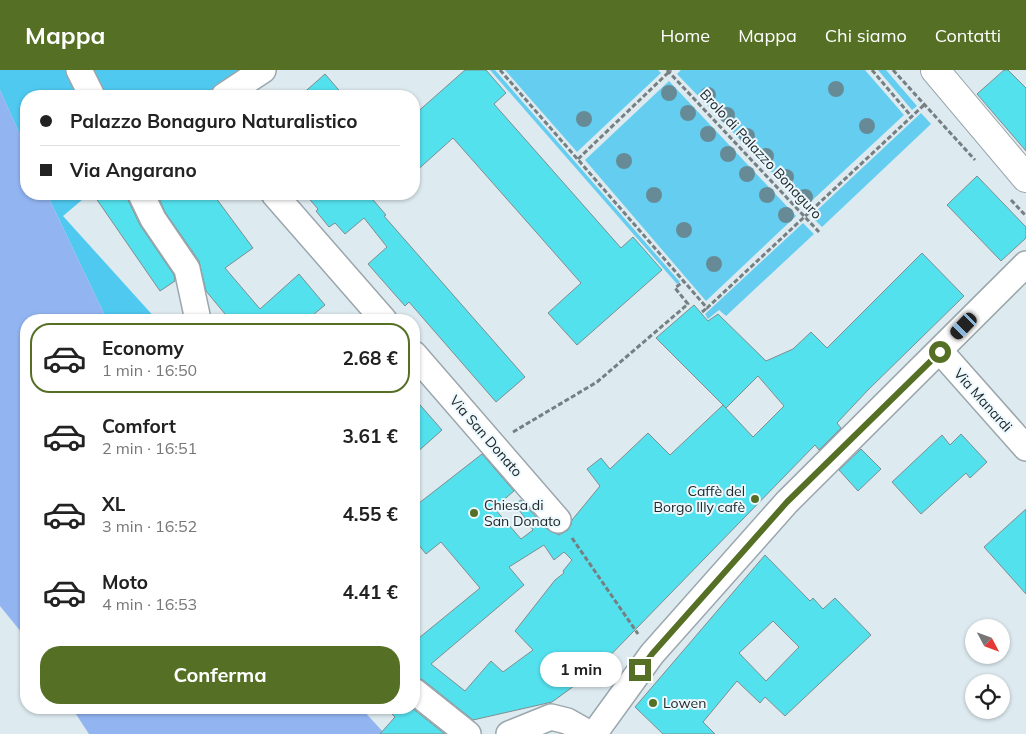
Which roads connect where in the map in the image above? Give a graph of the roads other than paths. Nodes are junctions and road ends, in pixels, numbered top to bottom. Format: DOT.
graph roads {
  1 [pos="79,70"];
  2 [pos="263,70"];
  3 [pos="935,70"];
  4 [pos="89,90"];
  5 [pos="233,90"];
  6 [pos="1016,187"];
  7 [pos="144,200"];
  8 [pos="279,200"];
  9 [pos="1026,264"];
  10 [pos="197,314"];
  11 [pos="379,314"];
  12 [pos="940,352"];
  13 [pos="420,361"];
  14 [pos="1026,448"];
  15 [pos="558,520"];
  16 [pos="420,695"];
  17 [pos="468,734"];
  18 [pos="509,734"];
  19 [pos="592,734"];
  1 -- 4 [label="street"];
  2 -- 5 [label="street"];
  3 -- 6 [label="street"];
  7 -- 10 [label="street"];
  8 -- 11 [label="street"];
  9 -- 12 [label="street"];
  12 -- 14 [label="street, Via Manardi"];
  12 -- 19 [label="street"];
  13 -- 15 [label="street, Via San Donato"];
  16 -- 17 [label="street"];
  18 -- 19 [label="street"];
}
